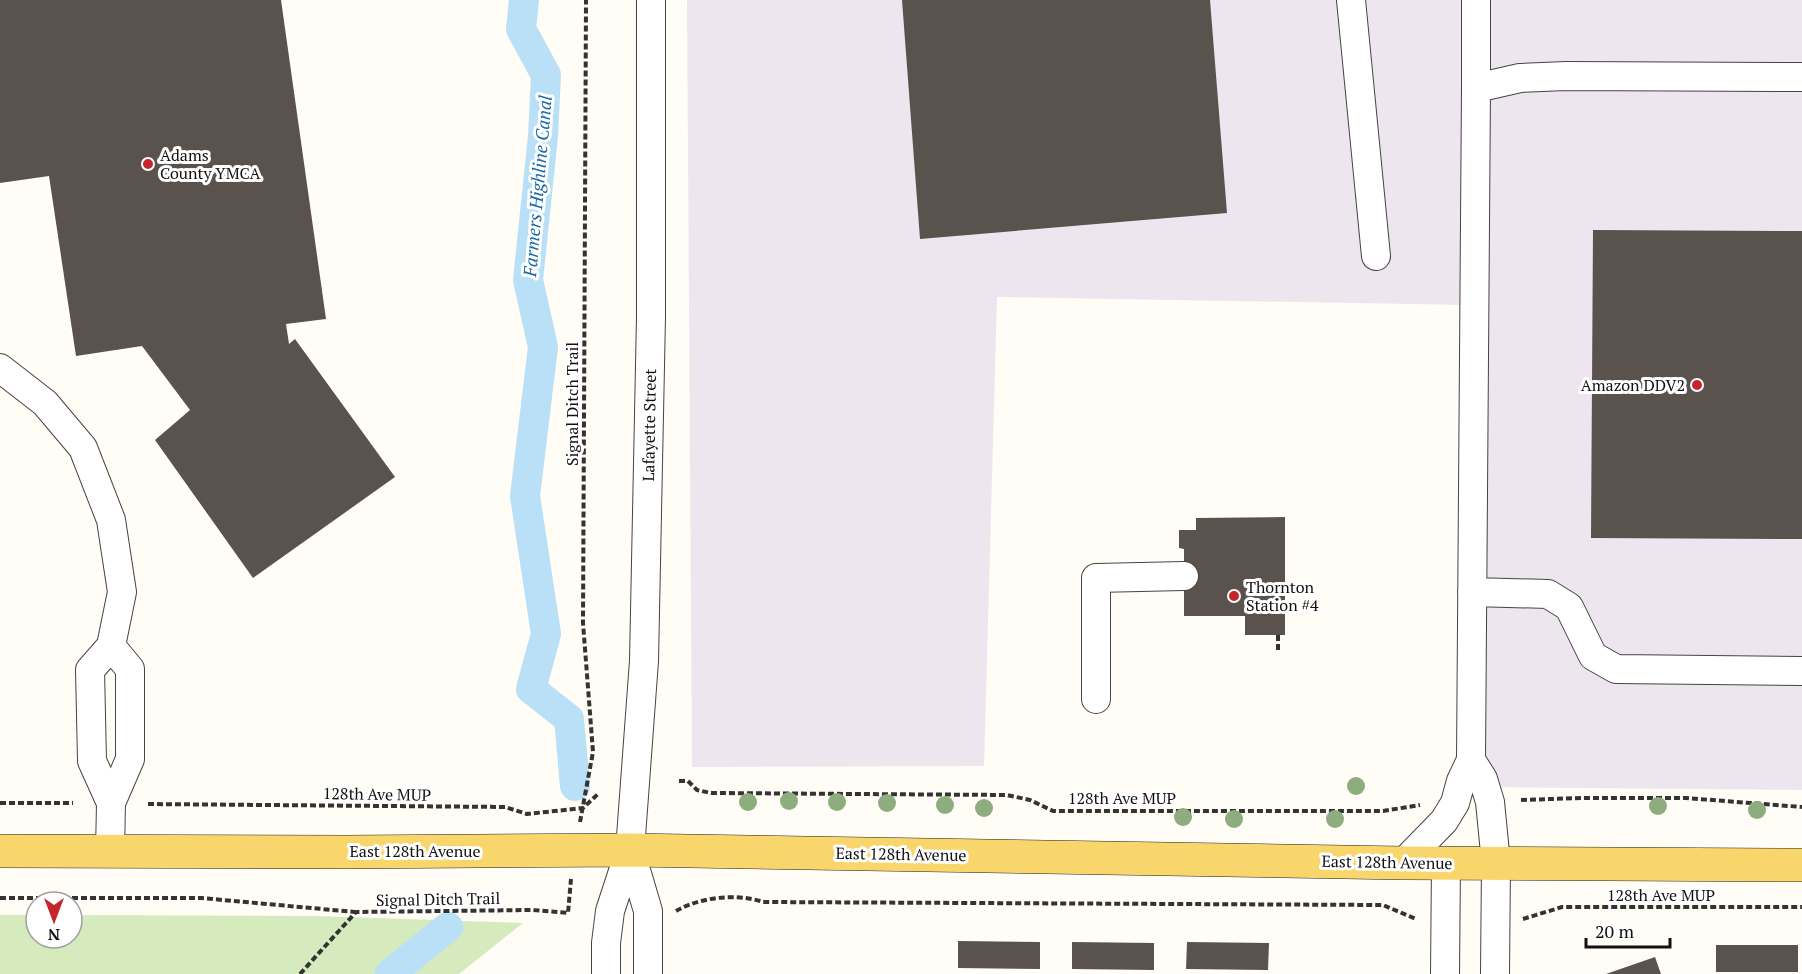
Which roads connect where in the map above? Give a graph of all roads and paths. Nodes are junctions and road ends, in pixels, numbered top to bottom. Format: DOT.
graph roads {
  1 [pos="586,0"];
  2 [pos="651,0"];
  3 [pos="1351,0"];
  4 [pos="1476,0"];
  5 [pos="1802,78"];
  6 [pos="1476,88"];
  7 [pos="1376,256"];
  8 [pos="0,368"];
  9 [pos="1184,576"];
  10 [pos="1472,592"];
  11 [pos="1278,635"];
  12 [pos="111,646"];
  13 [pos="1278,652"];
  14 [pos="1802,671"];
  15 [pos="1096,699"];
  16 [pos="1471,760"];
  17 [pos="679,781"];
  18 [pos="599,793"];
  19 [pos="1521,800"];
  20 [pos="0,803"];
  21 [pos="73,803"];
  22 [pos="111,803"];
  23 [pos="148,804"];
  24 [pos="1428,805"];
  25 [pos="1802,807"];
  26 [pos="583,808"];
  27 [pos="630,850"];
  28 [pos="0,851"];
  29 [pos="110,852"];
  30 [pos="1403,863"];
  31 [pos="1446,863"];
  32 [pos="1496,863"];
  33 [pos="1802,865"];
  34 [pos="0,898"];
  35 [pos="1802,908"];
  36 [pos="674,911"];
  37 [pos="356,912"];
  38 [pos="568,913"];
  39 [pos="1416,919"];
  40 [pos="1522,920"];
  41 [pos="300,974"];
  42 [pos="606,974"];
  43 [pos="648,974"];
  44 [pos="1445,974"];
  45 [pos="1495,974"];
  1 -- 26 [label="path, Signal Ditch Trail"];
  2 -- 27 [label="street, Lafayette Street"];
  3 -- 7 [label="street"];
  4 -- 6 [label="street"];
  5 -- 6 [label="street"];
  6 -- 10 [label="street"];
  8 -- 12 [label="street"];
  9 -- 15 [label="street"];
  10 -- 14 [label="street"];
  10 -- 16 [label="street"];
  11 -- 13 [label="path"];
  12 -- 22 [label="street"];
  12 -- 22 [label="street"];
  16 -- 30 [label="street"];
  16 -- 32 [label="street"];
  17 -- 24 [label="path, 128th Ave MUP"];
  18 -- 26 [label="path"];
  19 -- 25 [label="path"];
  20 -- 21 [label="path"];
  22 -- 29 [label="street"];
  23 -- 26 [label="path, 128th Ave MUP"];
  27 -- 29 [label="main road, East 128th Avenue"];
  27 -- 30 [label="main road, East 128th Avenue"];
  27 -- 42 [label="street, Lafayette Street"];
  27 -- 43 [label="street, Lafayette Street"];
  28 -- 29 [label="main road, East 128th Avenue"];
  30 -- 31 [label="main road, East 128th Avenue"];
  31 -- 32 [label="main road, East 128th Avenue"];
  31 -- 44 [label="street"];
  32 -- 33 [label="main road, East 128th Avenue"];
  32 -- 45 [label="street"];
  34 -- 37 [label="path"];
  35 -- 40 [label="path, 128th Ave MUP"];
  36 -- 39 [label="path"];
  37 -- 38 [label="path, Signal Ditch Trail"];
  37 -- 41 [label="path, Signal Ditch Trail"];
}
